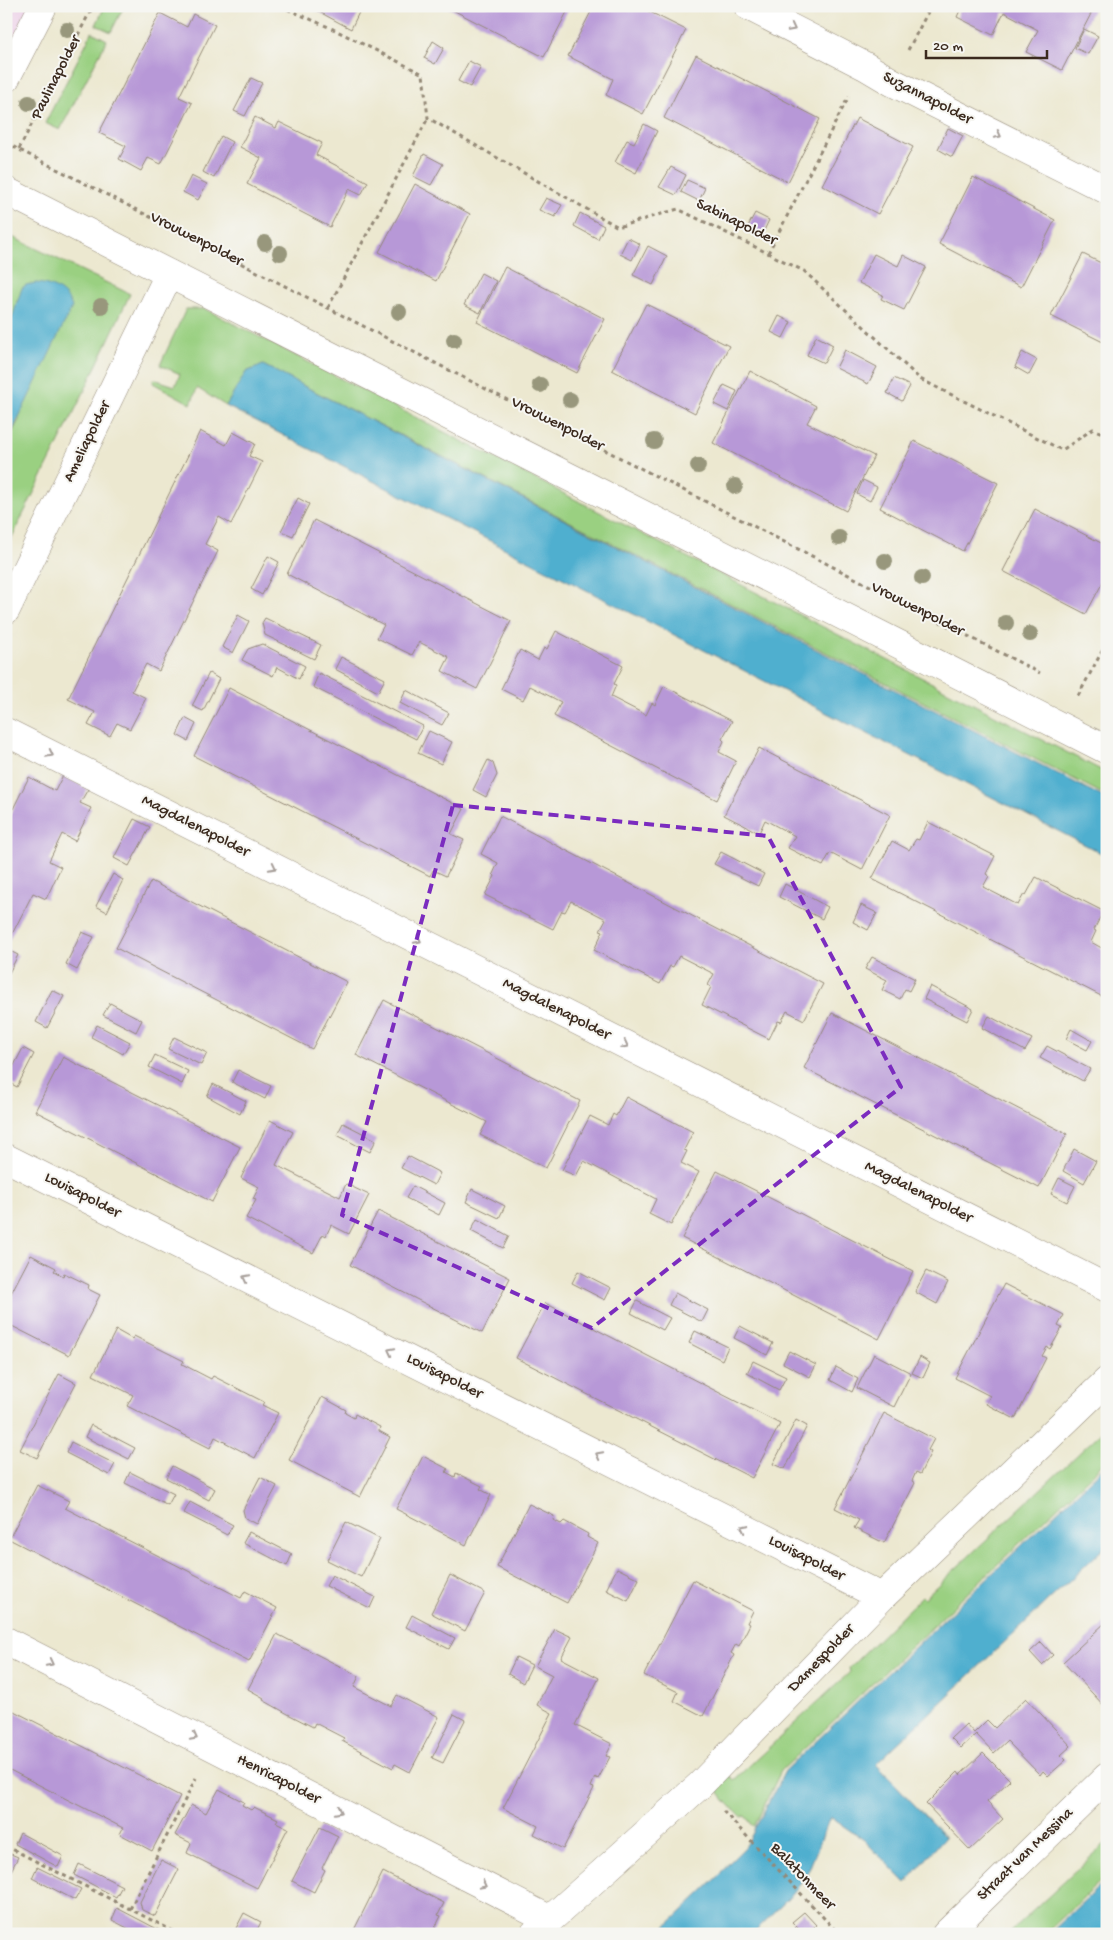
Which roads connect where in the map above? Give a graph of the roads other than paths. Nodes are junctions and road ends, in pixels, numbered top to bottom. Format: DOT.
graph roads {
  1 [pos="43,6"];
  2 [pos="748,6"];
  3 [pos="6,78"];
  4 [pos="1107,190"];
  5 [pos="6,191"];
  6 [pos="169,274"];
  7 [pos="6,610"];
  8 [pos="6,732"];
  9 [pos="1107,750"];
  10 [pos="6,1158"];
  11 [pos="1107,1288"];
  12 [pos="1107,1381"];
  13 [pos="882,1597"];
  14 [pos="6,1640"];
  15 [pos="1107,1777"];
  16 [pos="541,1926"];
  17 [pos="946,1934"];
  1 -- 3 [label="street"];
  2 -- 4 [label="street, Suzannapolder, one-way"];
  5 -- 6 [label="street"];
  6 -- 7 [label="street, Ameliapolder"];
  6 -- 9 [label="street"];
  8 -- 11 [label="street, Magdalenapolder, one-way"];
  13 -- 10 [label="street, Louisapolder, one-way"];
  12 -- 13 [label="street, Damespolder"];
  13 -- 16 [label="street, Damespolder"];
  14 -- 16 [label="street, Henricapolder, one-way"];
  15 -- 17 [label="street, Straat van Messina"];
}
